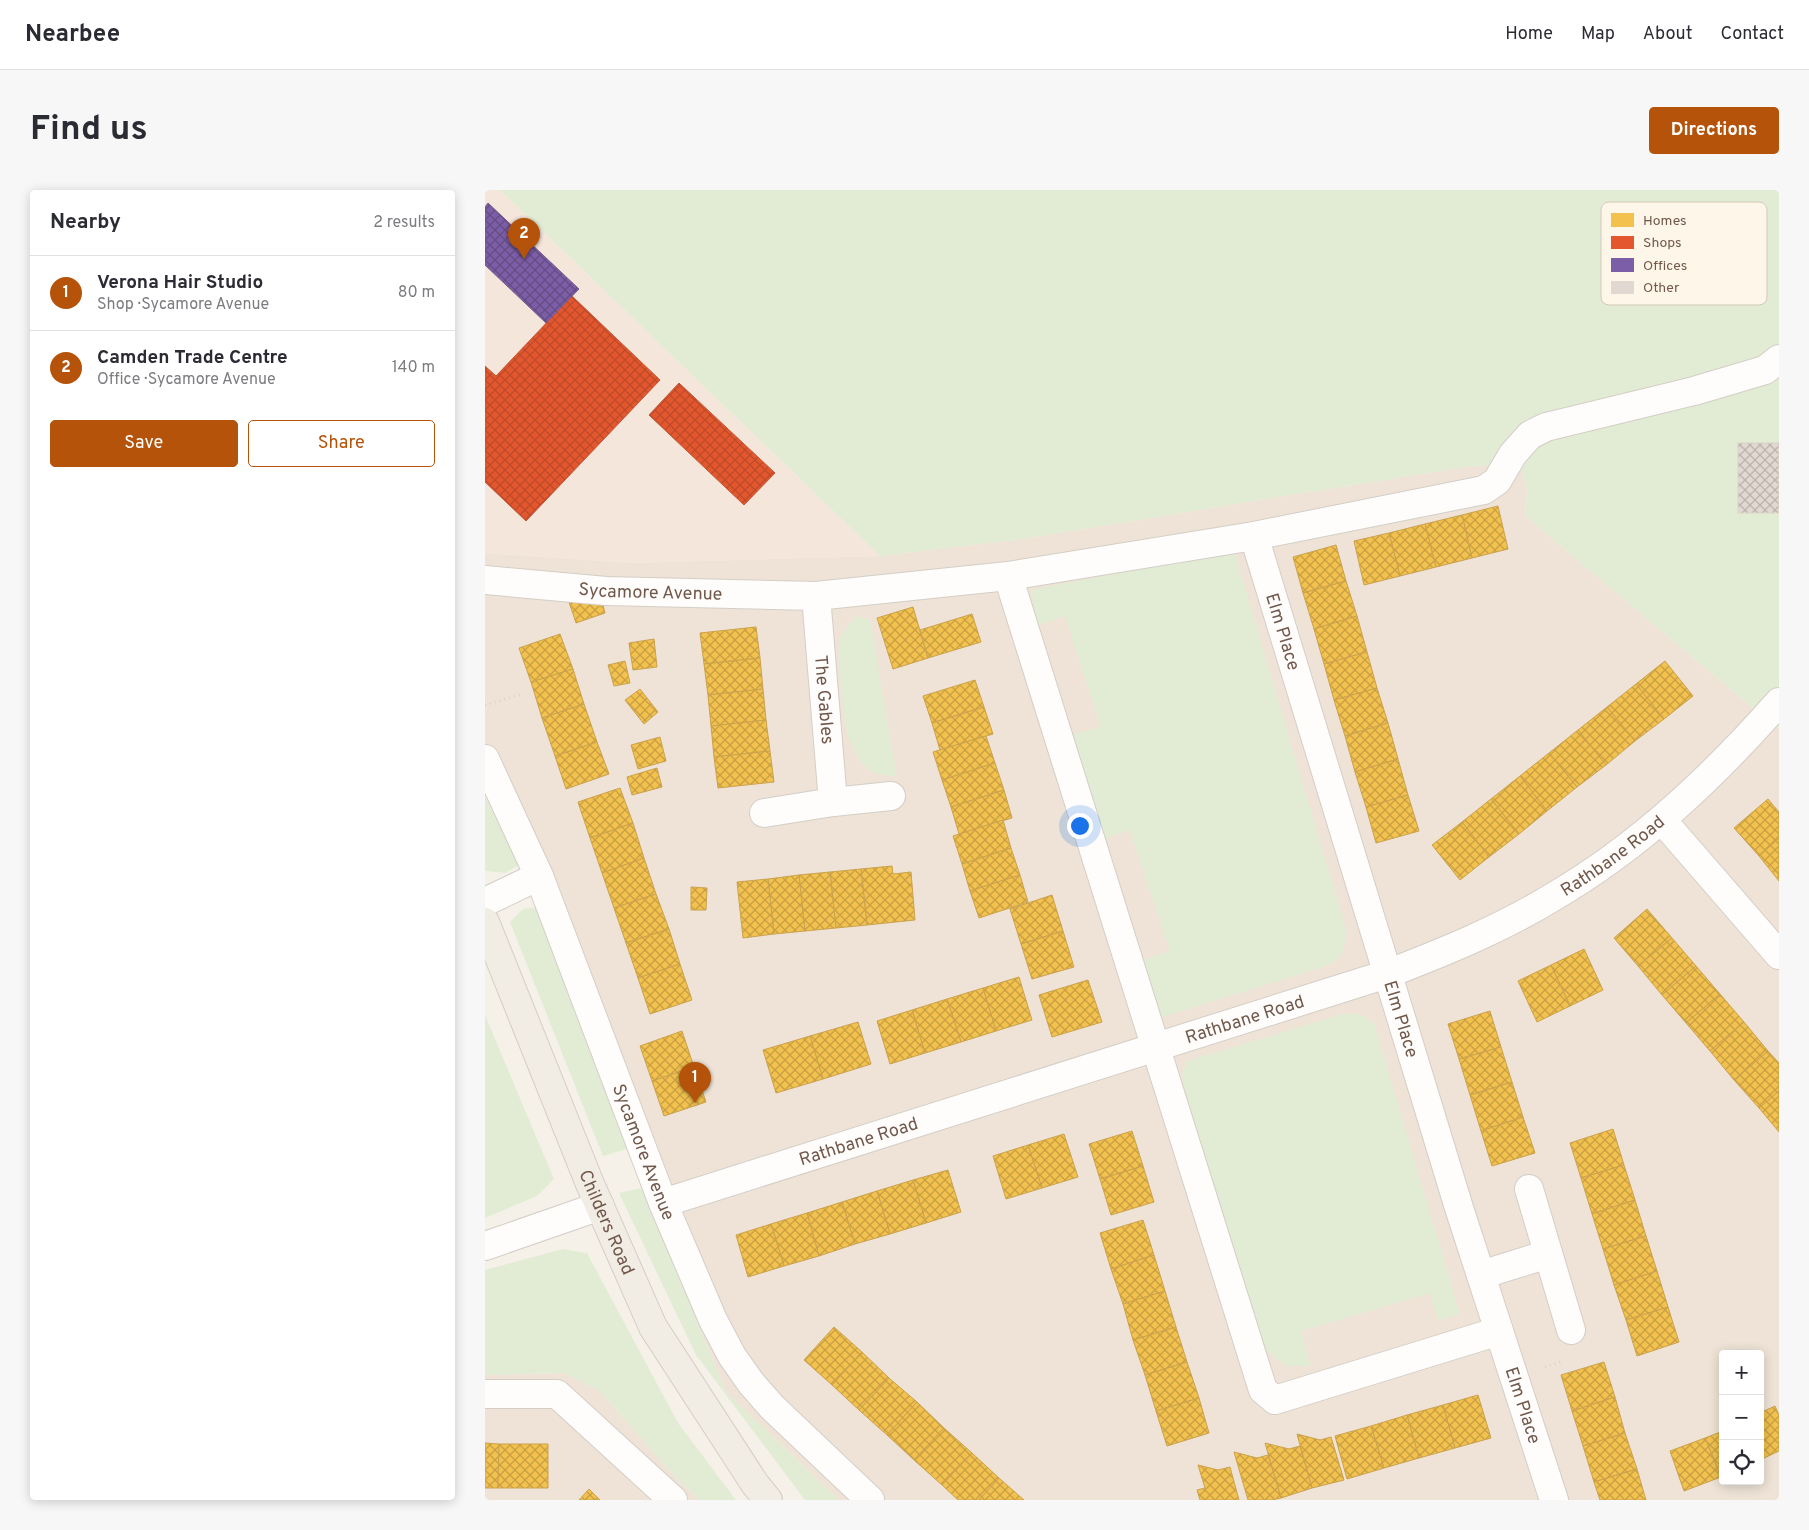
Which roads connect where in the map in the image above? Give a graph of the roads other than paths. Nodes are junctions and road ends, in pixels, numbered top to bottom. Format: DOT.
graph roads {
  1 [pos="1779,359"];
  2 [pos="1254,536"];
  3 [pos="1008,576"];
  4 [pos="485,580"];
  5 [pos="816,596"];
  6 [pos="1771,711"];
  7 [pos="485,759"];
  8 [pos="891,796"];
  9 [pos="833,802"];
  10 [pos="764,813"];
  11 [pos="1662,820"];
  12 [pos="539,876"];
  13 [pos="485,902"];
  14 [pos="485,922"];
  15 [pos="1779,955"];
  16 [pos="1387,974"];
  17 [pos="1155,1046"];
  18 [pos="1529,1189"];
  19 [pos="663,1203"];
  20 [pos="600,1206"];
  21 [pos="485,1246"];
  22 [pos="1548,1254"];
  23 [pos="1481,1275"];
  24 [pos="1571,1330"];
  25 [pos="1499,1331"];
  26 [pos="485,1394"];
  27 [pos="673,1500"];
  28 [pos="768,1500"];
  29 [pos="871,1500"];
  30 [pos="1554,1500"];
  1 -- 2 [label="street, Sycamore Avenue"];
  2 -- 3 [label="street, Sycamore Avenue"];
  2 -- 16 [label="street, Elm Place"];
  3 -- 5 [label="street, Sycamore Avenue"];
  3 -- 17 [label="street"];
  4 -- 5 [label="street, Sycamore Avenue"];
  5 -- 9 [label="street, The Gables"];
  6 -- 11 [label="street, Rathbane Road"];
  7 -- 12 [label="street, Sycamore Avenue"];
  8 -- 9 [label="street"];
  9 -- 10 [label="street"];
  11 -- 15 [label="street"];
  11 -- 16 [label="street, Rathbane Road"];
  12 -- 13 [label="street"];
  12 -- 19 [label="street, Sycamore Avenue"];
  14 -- 20 [label="main road, Childers Road"];
  16 -- 17 [label="street, Rathbane Road"];
  16 -- 23 [label="street, Elm Place"];
  17 -- 19 [label="street, Rathbane Road"];
  17 -- 25 [label="street"];
  18 -- 22 [label="street"];
  19 -- 29 [label="street, Sycamore Avenue"];
  20 -- 21 [label="street"];
  20 -- 28 [label="main road, Childers Road"];
  22 -- 23 [label="street"];
  22 -- 24 [label="street"];
  23 -- 25 [label="street, Elm Place"];
  25 -- 30 [label="street, Elm Place"];
  26 -- 27 [label="street"];
}
